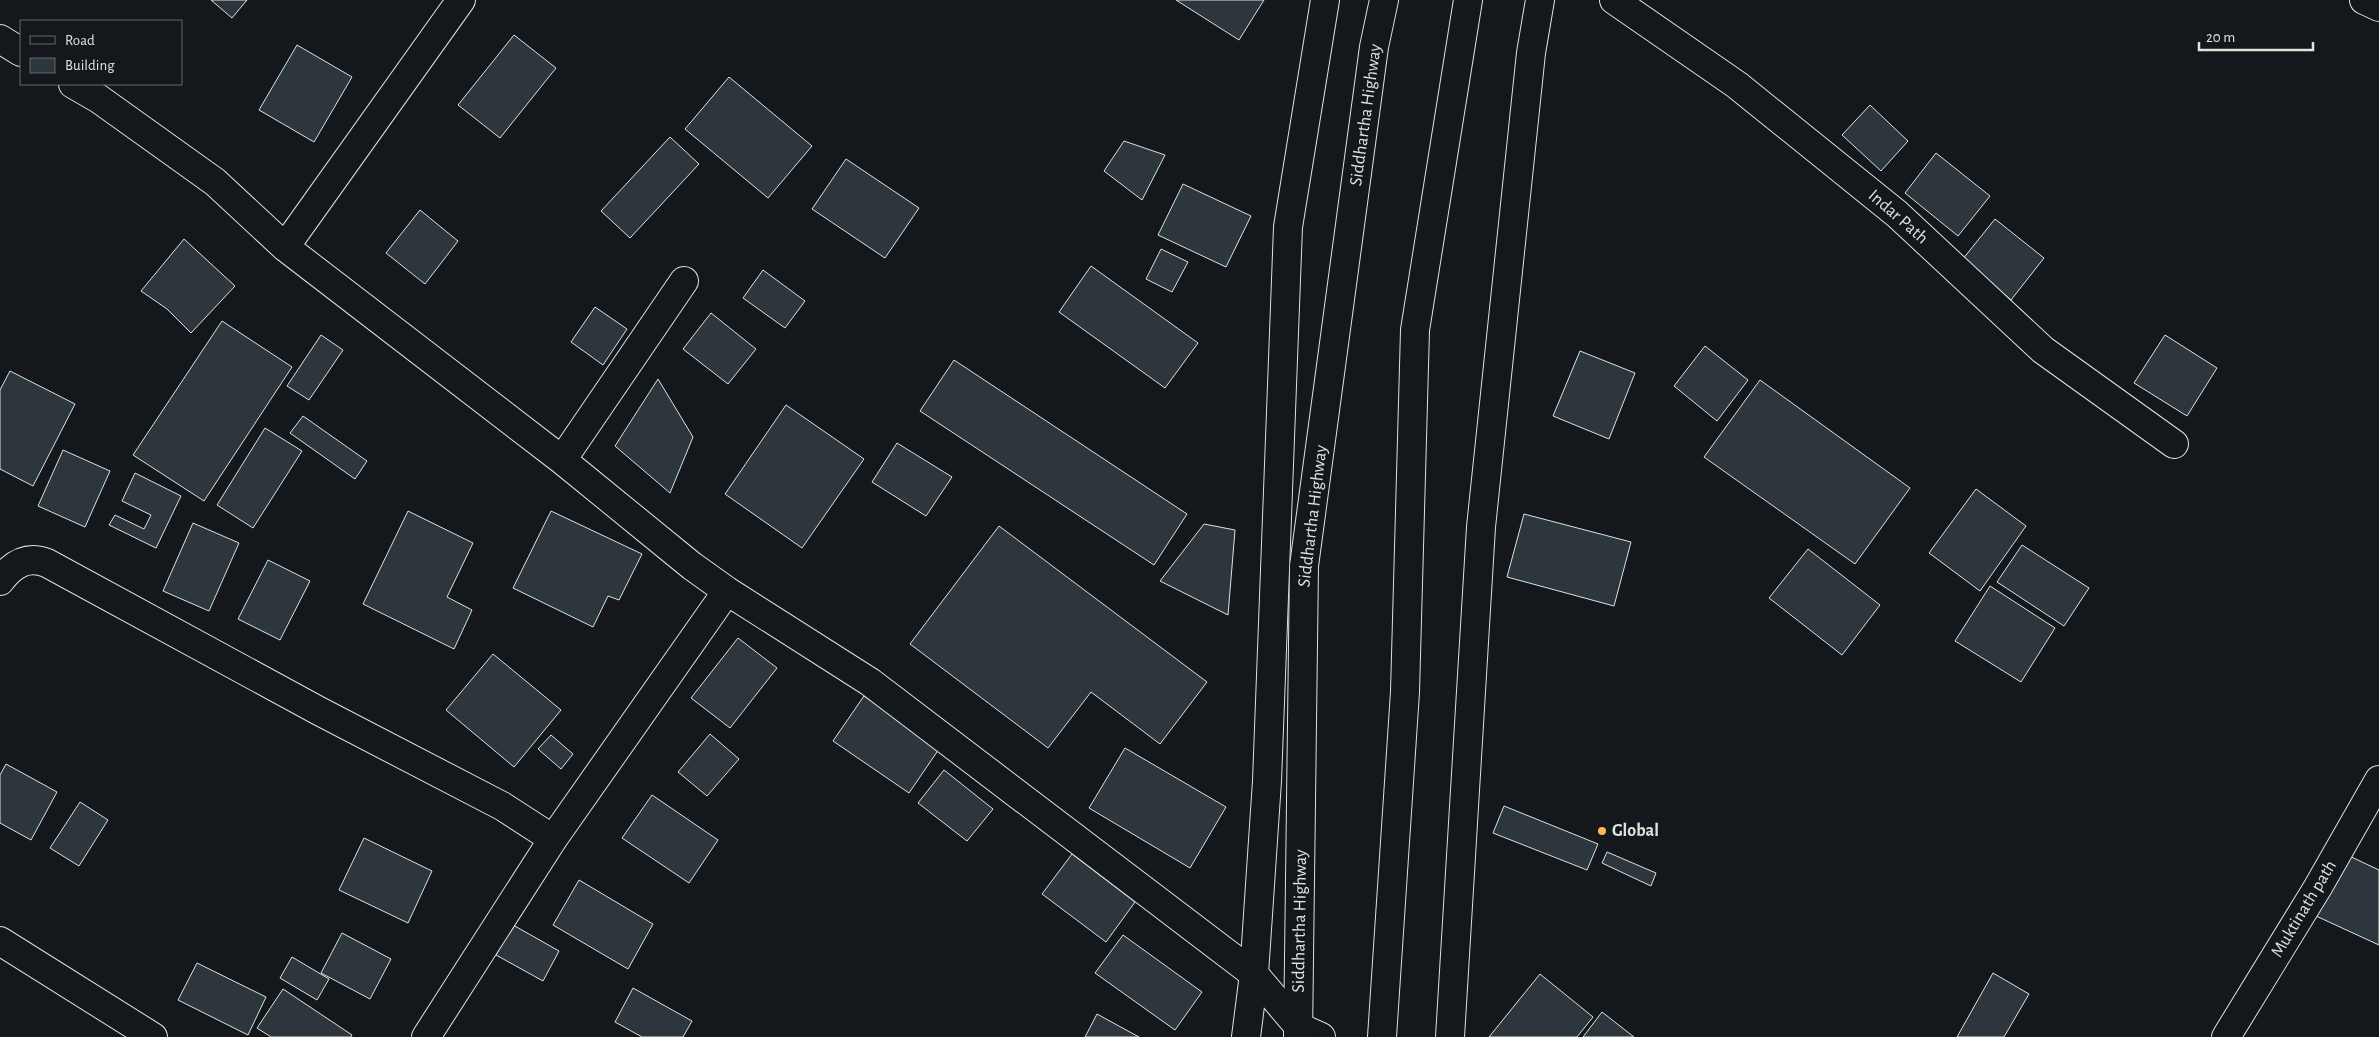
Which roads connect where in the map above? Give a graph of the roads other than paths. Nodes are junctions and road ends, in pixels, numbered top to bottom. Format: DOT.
graph roads {
  1 [pos="461,0"];
  2 [pos="1325,0"];
  3 [pos="1384,0"];
  4 [pos="1468,0"];
  5 [pos="1540,0"];
  6 [pos="1614,0"];
  7 [pos="2364,0"];
  8 [pos="2379,8"];
  9 [pos="0,39"];
  10 [pos="20,51"];
  11 [pos="76,85"];
  12 [pos="285,248"];
  13 [pos="684,281"];
  14 [pos="2174,444"];
  15 [pos="562,460"];
  16 [pos="0,581"];
  17 [pos="727,591"];
  18 [pos="2379,780"];
  19 [pos="553,839"];
  20 [pos="0,941"];
  21 [pos="1254,974"];
  22 [pos="1306,1034"];
  23 [pos="153,1037"];
  24 [pos="426,1037"];
  25 [pos="1246,1037"];
  26 [pos="1382,1037"];
  27 [pos="1450,1037"];
  28 [pos="2226,1037"];
  1 -- 12 [label="main road"];
  2 -- 21 [label="main road"];
  3 -- 22 [label="main road, Siddhartha Highway"];
  4 -- 26 [label="main road"];
  5 -- 27 [label="main road"];
  6 -- 14 [label="main road, Indar Path"];
  7 -- 8 [label="main road"];
  9 -- 10 [label="main road"];
  11 -- 12 [label="main road"];
  12 -- 15 [label="main road"];
  13 -- 15 [label="main road"];
  15 -- 17 [label="main road"];
  16 -- 19 [label="main road"];
  17 -- 19 [label="main road"];
  17 -- 21 [label="main road"];
  18 -- 28 [label="main road, Muktinath path"];
  19 -- 24 [label="main road"];
  20 -- 23 [label="main road"];
  21 -- 22 [label="main road"];
  21 -- 25 [label="main road"];
}
